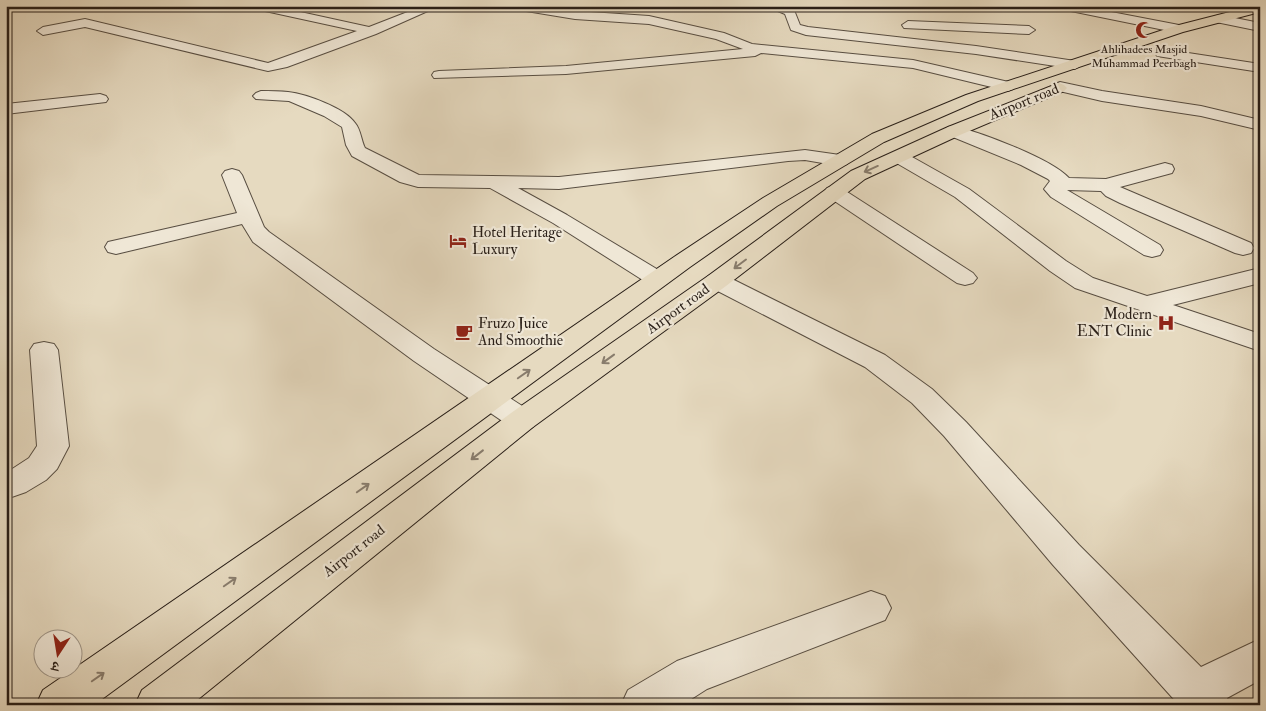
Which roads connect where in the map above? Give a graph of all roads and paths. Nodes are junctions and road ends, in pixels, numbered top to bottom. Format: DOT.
graph roads {
  1 [pos="256,6"];
  2 [pos="434,6"];
  3 [pos="514,6"];
  4 [pos="771,6"];
  5 [pos="1061,6"];
  6 [pos="1150,10"];
  7 [pos="792,11"];
  8 [pos="807,17"];
  9 [pos="1129,19"];
  10 [pos="1256,20"];
  11 [pos="898,25"];
  12 [pos="1179,29"];
  13 [pos="1030,30"];
  14 [pos="43,31"];
  15 [pos="372,31"];
  16 [pos="766,50"];
  17 [pos="1162,53"];
  18 [pos="1075,65"];
  19 [pos="1260,68"];
  20 [pos="439,75"];
  21 [pos="1008,86"];
  22 [pos="1060,87"];
  23 [pos="261,96"];
  24 [pos="100,99"];
  25 [pos="6,109"];
  26 [pos="1260,125"];
  27 [pos="954,131"];
  28 [pos="898,157"];
  29 [pos="840,160"];
  30 [pos="1164,169"];
  31 [pos="232,175"];
  32 [pos="488,181"];
  33 [pos="1058,184"];
  34 [pos="1106,186"];
  35 [pos="834,192"];
  36 [pos="250,216"];
  37 [pos="116,247"];
  38 [pos="1243,248"];
  39 [pos="1152,250"];
  40 [pos="1260,275"];
  41 [pos="965,278"];
  42 [pos="657,279"];
  43 [pos="717,281"];
  44 [pos="1146,304"];
  45 [pos="1260,343"];
  46 [pos="44,350"];
  47 [pos="489,399"];
  48 [pos="522,420"];
  49 [pos="6,487"];
  50 [pos="870,608"];
  51 [pos="1260,658"];
  52 [pos="1202,698"];
  53 [pos="58,705"];
  54 [pos="157,705"];
  55 [pos="643,705"];
  1 -- 15 [label="street"];
  2 -- 15 [label="street"];
  3 -- 16 [label="street"];
  4 -- 7 [label="street"];
  5 -- 9 [label="street"];
  6 -- 9 [label="street"];
  7 -- 8 [label="street"];
  7 -- 18 [label="street"];
  9 -- 12 [label="street"];
  10 -- 12 [label="main road"];
  10 -- 17 [label="main road, Airport road"];
  11 -- 13 [label="street"];
  12 -- 18 [label="main road"];
  14 -- 15 [label="street"];
  16 -- 20 [label="street"];
  16 -- 21 [label="street"];
  17 -- 19 [label="street"];
  17 -- 22 [label="main road, Airport road"];
  18 -- 21 [label="main road"];
  21 -- 29 [label="main road"];
  22 -- 26 [label="street"];
  22 -- 27 [label="main road, Airport road"];
  23 -- 32 [label="street"];
  24 -- 25 [label="street"];
  27 -- 28 [label="main road, Airport road"];
  27 -- 33 [label="street"];
  28 -- 35 [label="main road, Airport road, one-way"];
  28 -- 44 [label="street"];
  29 -- 32 [label="street"];
  29 -- 42 [label="main road"];
  30 -- 34 [label="street"];
  31 -- 36 [label="street"];
  32 -- 42 [label="street"];
  33 -- 34 [label="street"];
  33 -- 39 [label="street"];
  34 -- 38 [label="street"];
  35 -- 41 [label="street"];
  35 -- 43 [label="main road, Airport road, one-way"];
  36 -- 37 [label="street"];
  36 -- 47 [label="street"];
  40 -- 44 [label="street"];
  47 -- 42 [label="main road, one-way"];
  43 -- 48 [label="main road, Airport road, one-way"];
  43 -- 52 [label="street"];
  44 -- 45 [label="street"];
  46 -- 49 [label="street"];
  47 -- 48 [label="street"];
  53 -- 47 [label="main road, one-way"];
  48 -- 54 [label="main road, Airport road, one-way"];
  50 -- 55 [label="street"];
  51 -- 52 [label="street"];
}
